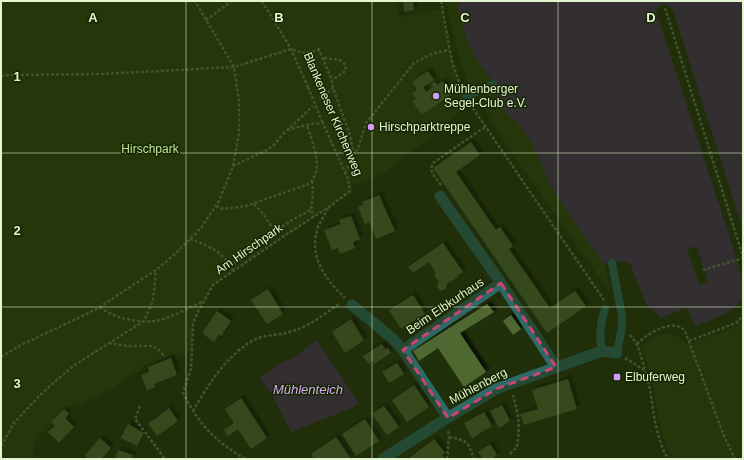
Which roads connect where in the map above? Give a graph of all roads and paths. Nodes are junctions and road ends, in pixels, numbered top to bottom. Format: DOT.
graph roads {
  1 [pos="195,1"];
  2 [pos="232,1"];
  3 [pos="262,1"];
  4 [pos="441,1"];
  5 [pos="665,8"];
  6 [pos="206,20"];
  7 [pos="291,49"];
  8 [pos="449,50"];
  9 [pos="324,58"];
  10 [pos="234,68"];
  11 [pos="1,76"];
  12 [pos="332,80"];
  13 [pos="493,84"];
  14 [pos="333,88"];
  15 [pos="466,97"];
  16 [pos="320,99"];
  17 [pos="313,106"];
  18 [pos="323,122"];
  19 [pos="307,125"];
  20 [pos="485,127"];
  21 [pos="288,130"];
  22 [pos="352,155"];
  23 [pos="233,166"];
  24 [pos="345,173"];
  25 [pos="312,181"];
  26 [pos="442,193"];
  27 [pos="254,204"];
  28 [pos="216,206"];
  29 [pos="329,208"];
  30 [pos="311,210"];
  31 [pos="314,217"];
  32 [pos="275,231"];
  33 [pos="190,239"];
  34 [pos="743,257"];
  35 [pos="612,263"];
  36 [pos="231,265"];
  37 [pos="156,270"];
  38 [pos="703,270"];
  39 [pos="233,271"];
  40 [pos="501,283"];
  41 [pos="342,296"];
  42 [pos="205,301"];
  43 [pos="339,304"];
  44 [pos="352,305"];
  45 [pos="100,307"];
  46 [pos="605,309"];
  47 [pos="743,316"];
  48 [pos="144,321"];
  49 [pos="622,328"];
  50 [pos="689,341"];
  51 [pos="109,343"];
  52 [pos="637,344"];
  53 [pos="403,350"];
  54 [pos="602,351"];
  55 [pos="617,353"];
  56 [pos="1,357"];
  57 [pos="165,357"];
  58 [pos="556,367"];
  59 [pos="645,371"];
  60 [pos="512,393"];
  61 [pos="140,406"];
  62 [pos="193,412"];
  63 [pos="446,419"];
  64 [pos="449,437"];
  65 [pos="1,446"];
  66 [pos="510,454"];
  67 [pos="165,459"];
  68 [pos="245,459"];
  69 [pos="383,459"];
  70 [pos="447,459"];
  71 [pos="474,459"];
  72 [pos="668,459"];
  73 [pos="735,459"];
  1 -- 6 [label="path"];
  2 -- 6 [label="path"];
  3 -- 7 [label="path, Blankeneser Kirchenweg"];
  4 -- 8 [label="path"];
  5 -- 34 [label="path"];
  6 -- 10 [label="path"];
  7 -- 9 [label="path"];
  7 -- 10 [label="path"];
  7 -- 18 [label="path, Blankeneser Kirchenweg, bridge"];
  8 -- 15 [label="path"];
  8 -- 22 [label="path"];
  9 -- 12 [label="path"];
  9 -- 12 [label="path"];
  10 -- 11 [label="path"];
  10 -- 23 [label="path"];
  12 -- 14 [label="path"];
  13 -- 15 [label="lane"];
  14 -- 16 [label="path"];
  14 -- 22 [label="path"];
  15 -- 20 [label="path"];
  17 -- 21 [label="path"];
  18 -- 19 [label="path"];
  18 -- 24 [label="path, Blankeneser Kirchenweg"];
  19 -- 21 [label="path"];
  19 -- 25 [label="path"];
  20 -- 26 [label="path"];
  20 -- 46 [label="path"];
  21 -- 23 [label="path"];
  22 -- 24 [label="path"];
  23 -- 28 [label="path"];
  24 -- 29 [label="path, Blankeneser Kirchenweg"];
  25 -- 27 [label="path"];
  25 -- 30 [label="path"];
  26 -- 40 [label="street, Beim Elbkurhaus"];
  27 -- 28 [label="path"];
  27 -- 32 [label="path"];
  28 -- 33 [label="path"];
  29 -- 31 [label="path, Am Hirschpark"];
  29 -- 41 [label="path, Blankeneser Kirchenweg"];
  30 -- 31 [label="path"];
  30 -- 32 [label="path"];
  31 -- 39 [label="path, Am Hirschpark"];
  32 -- 36 [label="path"];
  33 -- 36 [label="path"];
  33 -- 37 [label="path"];
  34 -- 38 [label="path"];
  35 -- 49 [label="lane"];
  36 -- 39 [label="path"];
  37 -- 45 [label="path"];
  37 -- 48 [label="path"];
  39 -- 42 [label="path, Am Hirschpark"];
  40 -- 53 [label="street, Beim Elbkurhaus"];
  40 -- 58 [label="street, Beim Elbkurhaus"];
  42 -- 48 [label="path"];
  42 -- 62 [label="path, Am Hirschpark"];
  43 -- 62 [label="path"];
  44 -- 53 [label="street"];
  45 -- 48 [label="path"];
  45 -- 56 [label="path"];
  46 -- 54 [label="lane"];
  47 -- 50 [label="path"];
  48 -- 51 [label="path"];
  49 -- 52 [label="path"];
  49 -- 55 [label="lane"];
  50 -- 52 [label="path"];
  50 -- 73 [label="path"];
  51 -- 57 [label="path"];
  51 -- 65 [label="path"];
  52 -- 59 [label="path"];
  53 -- 63 [label="street"];
  54 -- 55 [label="street, Mühlenberg"];
  54 -- 58 [label="street, Mühlenberg"];
  55 -- 59 [label="path"];
  58 -- 63 [label="street, Mühlenberg"];
  59 -- 72 [label="path"];
  60 -- 66 [label="path"];
  61 -- 67 [label="path"];
  62 -- 68 [label="path, Am Hirschpark"];
  63 -- 64 [label="path"];
  63 -- 69 [label="street, Mühlenberg"];
  64 -- 70 [label="path"];
  64 -- 71 [label="path"];
}
